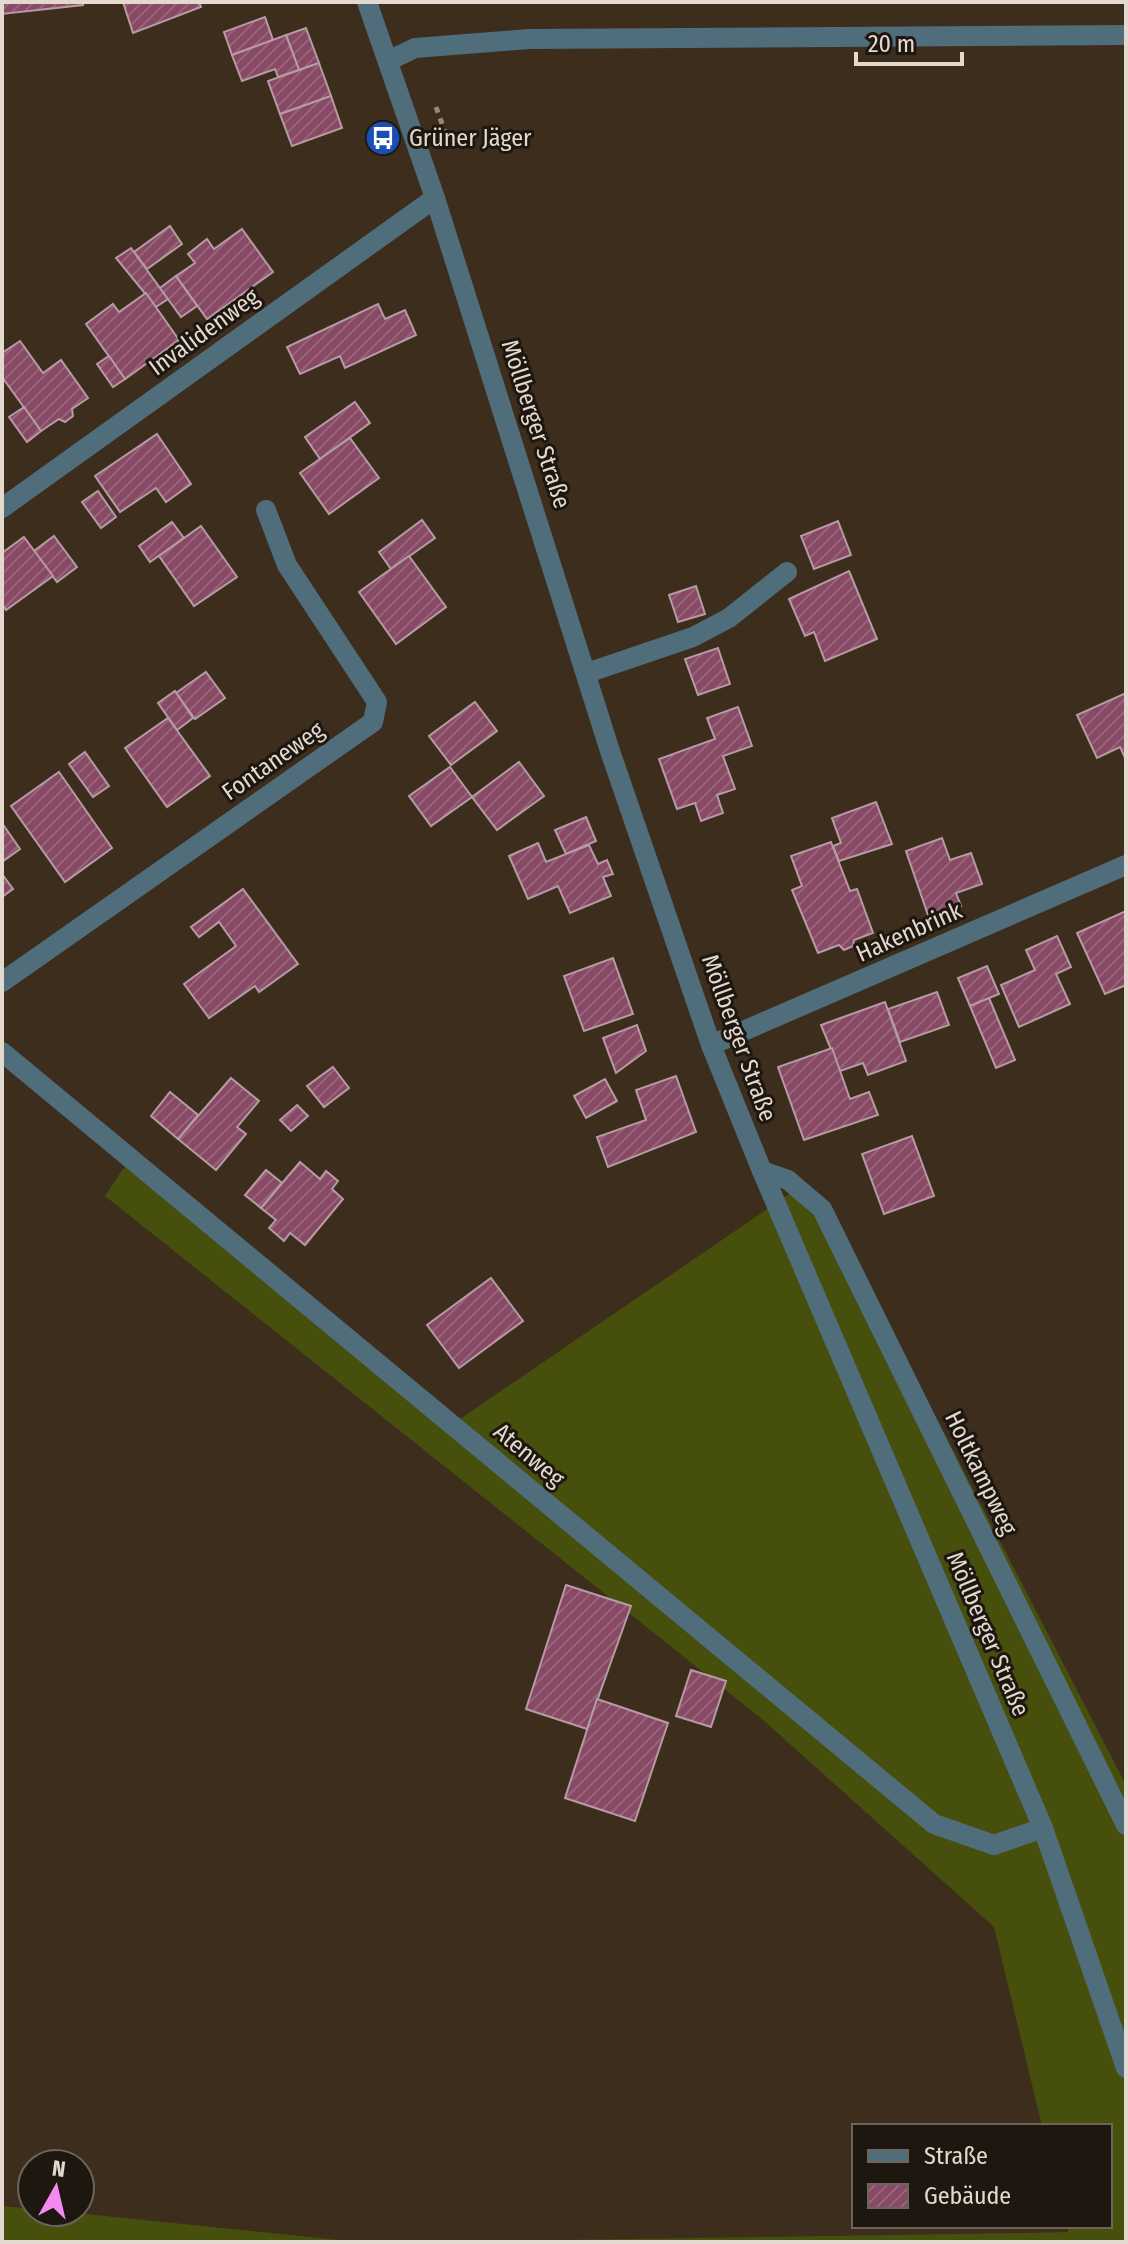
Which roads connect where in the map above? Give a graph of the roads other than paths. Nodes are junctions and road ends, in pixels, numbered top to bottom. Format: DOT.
graph roads {
  1 [pos="367,2"];
  2 [pos="1126,35"];
  3 [pos="388,61"];
  4 [pos="435,198"];
  5 [pos="2,508"];
  6 [pos="266,510"];
  7 [pos="787,572"];
  8 [pos="587,673"];
  9 [pos="1126,865"];
  10 [pos="2,982"];
  11 [pos="711,1045"];
  12 [pos="2,1052"];
  13 [pos="762,1171"];
  14 [pos="1126,1825"];
  15 [pos="1043,1828"];
  16 [pos="1126,2068"];
  1 -- 3 [label="street, Möllberger Straße"];
  2 -- 3 [label="street"];
  3 -- 4 [label="street, Möllberger Straße"];
  4 -- 5 [label="street, Invalidenweg"];
  4 -- 8 [label="street, Möllberger Straße"];
  6 -- 10 [label="street, Fontaneweg"];
  7 -- 8 [label="street"];
  8 -- 11 [label="street, Möllberger Straße"];
  9 -- 11 [label="street, Hakenbrink"];
  11 -- 13 [label="street, Möllberger Straße"];
  12 -- 15 [label="street, Atenweg"];
  13 -- 14 [label="street, Holtkampweg"];
  13 -- 15 [label="street, Möllberger Straße"];
  15 -- 16 [label="street, Möllberger Straße"];
}
